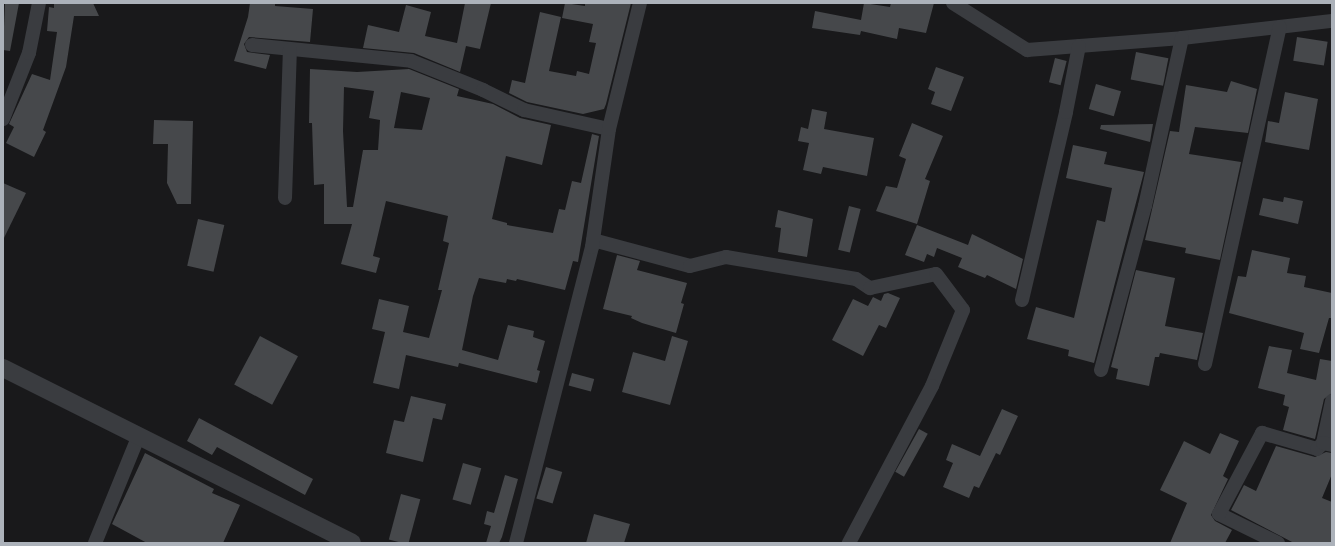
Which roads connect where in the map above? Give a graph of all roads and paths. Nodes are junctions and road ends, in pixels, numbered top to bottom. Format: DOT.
graph roads {
  1 [pos="39,3"];
  2 [pos="640,3"];
  3 [pos="953,3"];
  4 [pos="1332,21"];
  5 [pos="1280,27"];
  6 [pos="1182,38"];
  7 [pos="252,45"];
  8 [pos="1079,46"];
  9 [pos="290,50"];
  10 [pos="3,119"];
  11 [pos="609,129"];
  12 [pos="285,198"];
  13 [pos="593,240"];
  14 [pos="1022,300"];
  15 [pos="1205,364"];
  16 [pos="3,368"];
  17 [pos="1101,370"];
  18 [pos="1332,401"];
  19 [pos="139,435"];
  20 [pos="1327,444"];
  21 [pos="95,543"];
  22 [pos="352,543"];
  23 [pos="516,543"];
  24 [pos="849,543"];
  25 [pos="1278,543"];
  1 -- 10 [label="street"];
  2 -- 11 [label="street"];
  3 -- 8 [label="street"];
  4 -- 5 [label="street"];
  5 -- 6 [label="street"];
  5 -- 15 [label="street"];
  6 -- 8 [label="street"];
  6 -- 17 [label="street"];
  7 -- 9 [label="street"];
  8 -- 14 [label="street"];
  9 -- 11 [label="street"];
  9 -- 12 [label="street"];
  11 -- 13 [label="street"];
  13 -- 23 [label="street"];
  13 -- 24 [label="street"];
  16 -- 19 [label="street"];
  18 -- 20 [label="street"];
  19 -- 21 [label="street"];
  19 -- 22 [label="street"];
  20 -- 25 [label="street"];
}
